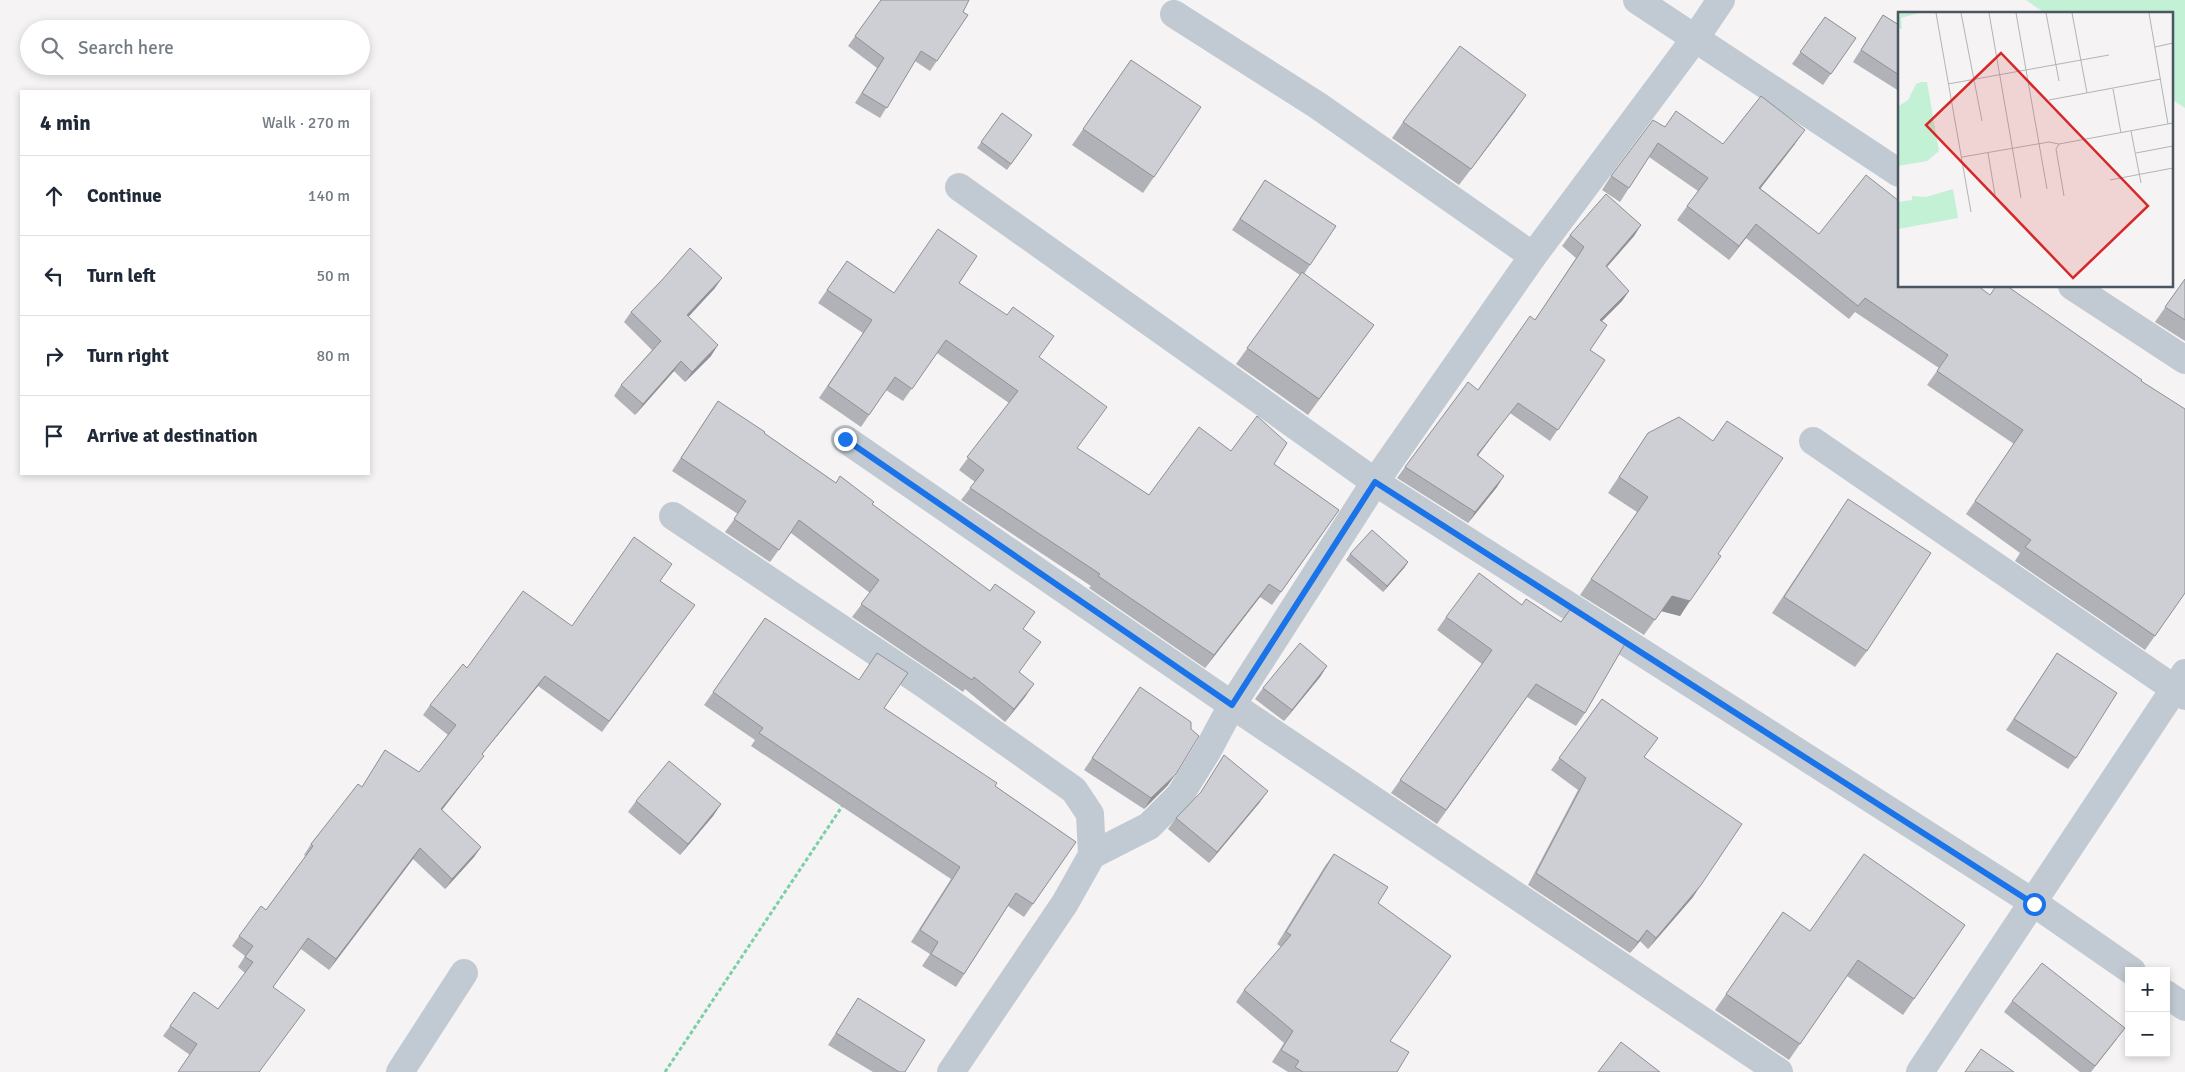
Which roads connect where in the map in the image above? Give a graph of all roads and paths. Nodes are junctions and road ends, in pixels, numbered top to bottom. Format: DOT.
graph roads {
  1 [pos="1637,0"];
  2 [pos="1721,0"];
  3 [pos="1174,14"];
  4 [pos="1694,40"];
  5 [pos="1898,172"];
  6 [pos="959,187"];
  7 [pos="1533,256"];
  8 [pos="2075,288"];
  9 [pos="2185,360"];
  10 [pos="845,439"];
  11 [pos="1813,441"];
  12 [pos="1375,482"];
  13 [pos="673,516"];
  14 [pos="2181,686"];
  15 [pos="1232,705"];
  16 [pos="847,799"];
  17 [pos="1092,855"];
  18 [pos="2034,904"];
  19 [pos="2126,967"];
  20 [pos="464,973"];
  21 [pos="2170,997"];
  22 [pos="2185,1006"];
  23 [pos="400,1072"];
  24 [pos="665,1072"];
  25 [pos="951,1072"];
  26 [pos="1779,1072"];
  27 [pos="1920,1072"];
  1 -- 4 [label="street"];
  2 -- 4 [label="street"];
  3 -- 7 [label="street"];
  4 -- 5 [label="street"];
  4 -- 7 [label="street"];
  6 -- 12 [label="street"];
  7 -- 12 [label="street"];
  8 -- 9 [label="street"];
  10 -- 15 [label="street"];
  11 -- 14 [label="street"];
  12 -- 15 [label="street"];
  12 -- 18 [label="street"];
  13 -- 17 [label="street"];
  14 -- 18 [label="street"];
  15 -- 17 [label="street"];
  15 -- 26 [label="street"];
  16 -- 24 [label="path"];
  17 -- 25 [label="street"];
  18 -- 19 [label="street"];
  18 -- 27 [label="street"];
  20 -- 23 [label="street"];
  21 -- 22 [label="street"];
}
